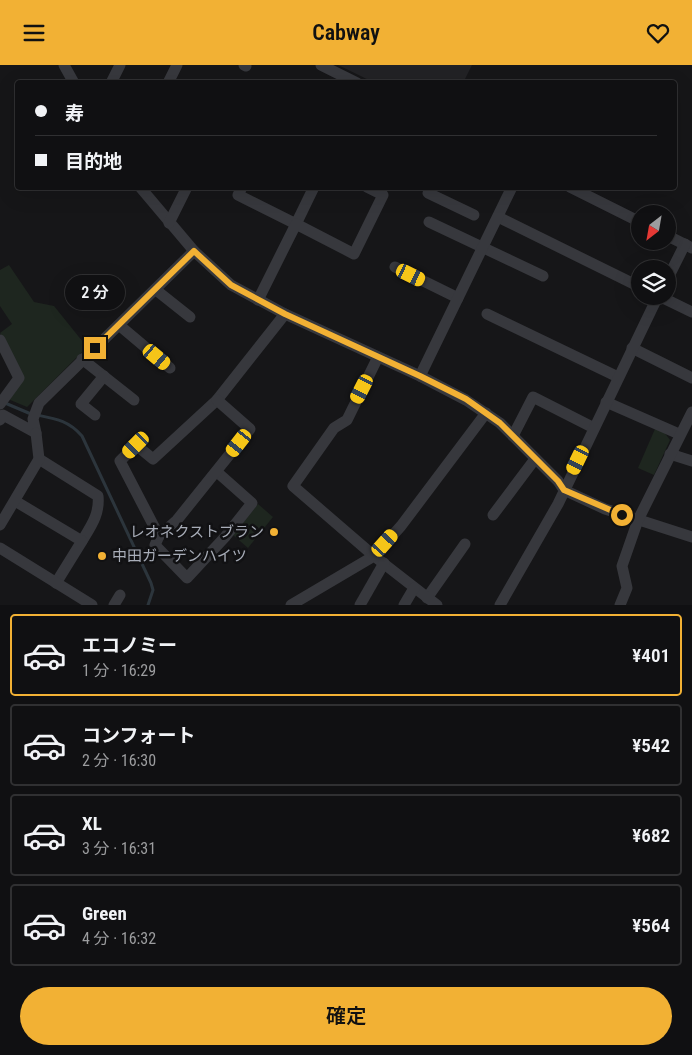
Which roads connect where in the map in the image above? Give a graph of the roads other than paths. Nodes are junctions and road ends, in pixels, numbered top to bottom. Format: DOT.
graph roads {
  1 [pos="64,65"];
  2 [pos="120,65"];
  3 [pos="177,65"];
  4 [pos="321,65"];
  5 [pos="72,80"];
  6 [pos="112,80"];
  7 [pos="170,80"];
  8 [pos="351,80"];
  9 [pos="142,190"];
  10 [pos="186,190"];
  11 [pos="240,190"];
  12 [pos="313,190"];
  13 [pos="373,190"];
  14 [pos="445,190"];
  15 [pos="511,190"];
  16 [pos="576,190"];
  17 [pos="428,193"];
  18 [pos="441,199"];
  19 [pos="474,215"];
  20 [pos="498,217"];
  21 [pos="631,218"];
  22 [pos="429,221"];
  23 [pos="169,223"];
  24 [pos="296,225"];
  25 [pos="676,240"];
  26 [pos="688,246"];
  27 [pos="483,247"];
  28 [pos="194,251"];
  29 [pos="676,265"];
  30 [pos="395,267"];
  31 [pos="543,276"];
  32 [pos="631,283"];
  33 [pos="156,290"];
  34 [pos="458,298"];
  35 [pos="258,300"];
  36 [pos="676,304"];
  37 [pos="654,305"];
  38 [pos="692,312"];
  39 [pos="285,314"];
  40 [pos="487,314"];
  41 [pos="190,317"];
  42 [pos="119,325"];
  43 [pos="0,340"];
  44 [pos="632,349"];
  45 [pos="378,357"];
  46 [pos="82,359"];
  47 [pos="170,367"];
  48 [pos="104,376"];
  49 [pos="420,376"];
  50 [pos="618,377"];
  51 [pos="692,378"];
  52 [pos="134,399"];
  53 [pos="218,401"];
  54 [pos="606,402"];
  55 [pos="1,410"];
  56 [pos="692,412"];
  57 [pos="486,413"];
  58 [pos="95,415"];
  59 [pos="594,428"];
  60 [pos="36,433"];
  61 [pos="679,434"];
  62 [pos="513,435"];
  63 [pos="670,454"];
  64 [pos="39,459"];
  65 [pos="535,459"];
  66 [pos="692,461"];
  67 [pos="216,471"];
  68 [pos="564,490"];
  69 [pos="15,501"];
  70 [pos="493,515"];
  71 [pos="638,520"];
  72 [pos="0,525"];
  73 [pos="160,536"];
  74 [pos="692,537"];
  75 [pos="82,541"];
  76 [pos="464,544"];
  77 [pos="0,548"];
  78 [pos="374,556"];
  79 [pos="384,563"];
  80 [pos="56,583"];
  81 [pos="414,588"];
  82 [pos="427,598"];
  83 [pos="295,604"];
  84 [pos="92,605"];
  85 [pos="360,605"];
  86 [pos="404,605"];
  87 [pos="437,605"];
  88 [pos="500,605"];
  89 [pos="620,605"];
  1 -- 5 [label="street"];
  2 -- 6 [label="street"];
  3 -- 7 [label="street"];
  4 -- 8 [label="street"];
  9 -- 23 [label="street"];
  10 -- 23 [label="street"];
  11 -- 24 [label="street"];
  12 -- 24 [label="street"];
  13 -- 24 [label="street"];
  14 -- 18 [label="street"];
  15 -- 20 [label="street"];
  16 -- 21 [label="street"];
  17 -- 18 [label="street"];
  18 -- 19 [label="street"];
  20 -- 27 [label="street"];
  20 -- 32 [label="street"];
  22 -- 27 [label="street"];
  23 -- 28 [label="street"];
  24 -- 35 [label="street"];
  25 -- 26 [label="street"];
  26 -- 29 [label="street"];
  27 -- 31 [label="street"];
  27 -- 34 [label="street"];
  28 -- 33 [label="street"];
  28 -- 35 [label="street"];
  30 -- 34 [label="street"];
  33 -- 41 [label="street"];
  33 -- 42 [label="street"];
  34 -- 49 [label="street"];
  35 -- 39 [label="street"];
  36 -- 38 [label="street"];
  37 -- 44 [label="street"];
  39 -- 45 [label="street"];
  39 -- 53 [label="street"];
  40 -- 50 [label="street"];
  42 -- 46 [label="street"];
  42 -- 47 [label="street"];
  43 -- 55 [label="street"];
  44 -- 50 [label="street"];
  44 -- 51 [label="street"];
  45 -- 49 [label="street"];
  45 -- 78 [label="street"];
  46 -- 48 [label="street"];
  46 -- 60 [label="street"];
  48 -- 52 [label="street"];
  48 -- 58 [label="street"];
  49 -- 57 [label="street"];
  50 -- 54 [label="street"];
  53 -- 67 [label="street"];
  53 -- 73 [label="street"];
  54 -- 59 [label="street"];
  54 -- 61 [label="street"];
  55 -- 60 [label="street"];
  56 -- 61 [label="street"];
  57 -- 62 [label="street"];
  57 -- 78 [label="street"];
  59 -- 62 [label="street"];
  59 -- 68 [label="street"];
  60 -- 64 [label="street"];
  61 -- 63 [label="street"];
  62 -- 65 [label="street"];
  63 -- 66 [label="street"];
  63 -- 71 [label="street"];
  64 -- 69 [label="street"];
  64 -- 75 [label="street"];
  65 -- 68 [label="street"];
  65 -- 70 [label="street"];
  67 -- 73 [label="street"];
  67 -- 73 [label="street"];
  68 -- 71 [label="street"];
  68 -- 88 [label="street"];
  69 -- 72 [label="street"];
  69 -- 75 [label="street"];
  71 -- 74 [label="street"];
  71 -- 89 [label="street"];
  75 -- 80 [label="street"];
  76 -- 82 [label="street"];
  77 -- 80 [label="street"];
  78 -- 79 [label="street"];
  78 -- 83 [label="street"];
  79 -- 81 [label="street"];
  79 -- 85 [label="street"];
  80 -- 84 [label="street"];
  81 -- 82 [label="street"];
  81 -- 86 [label="street"];
  82 -- 87 [label="street"];
}
